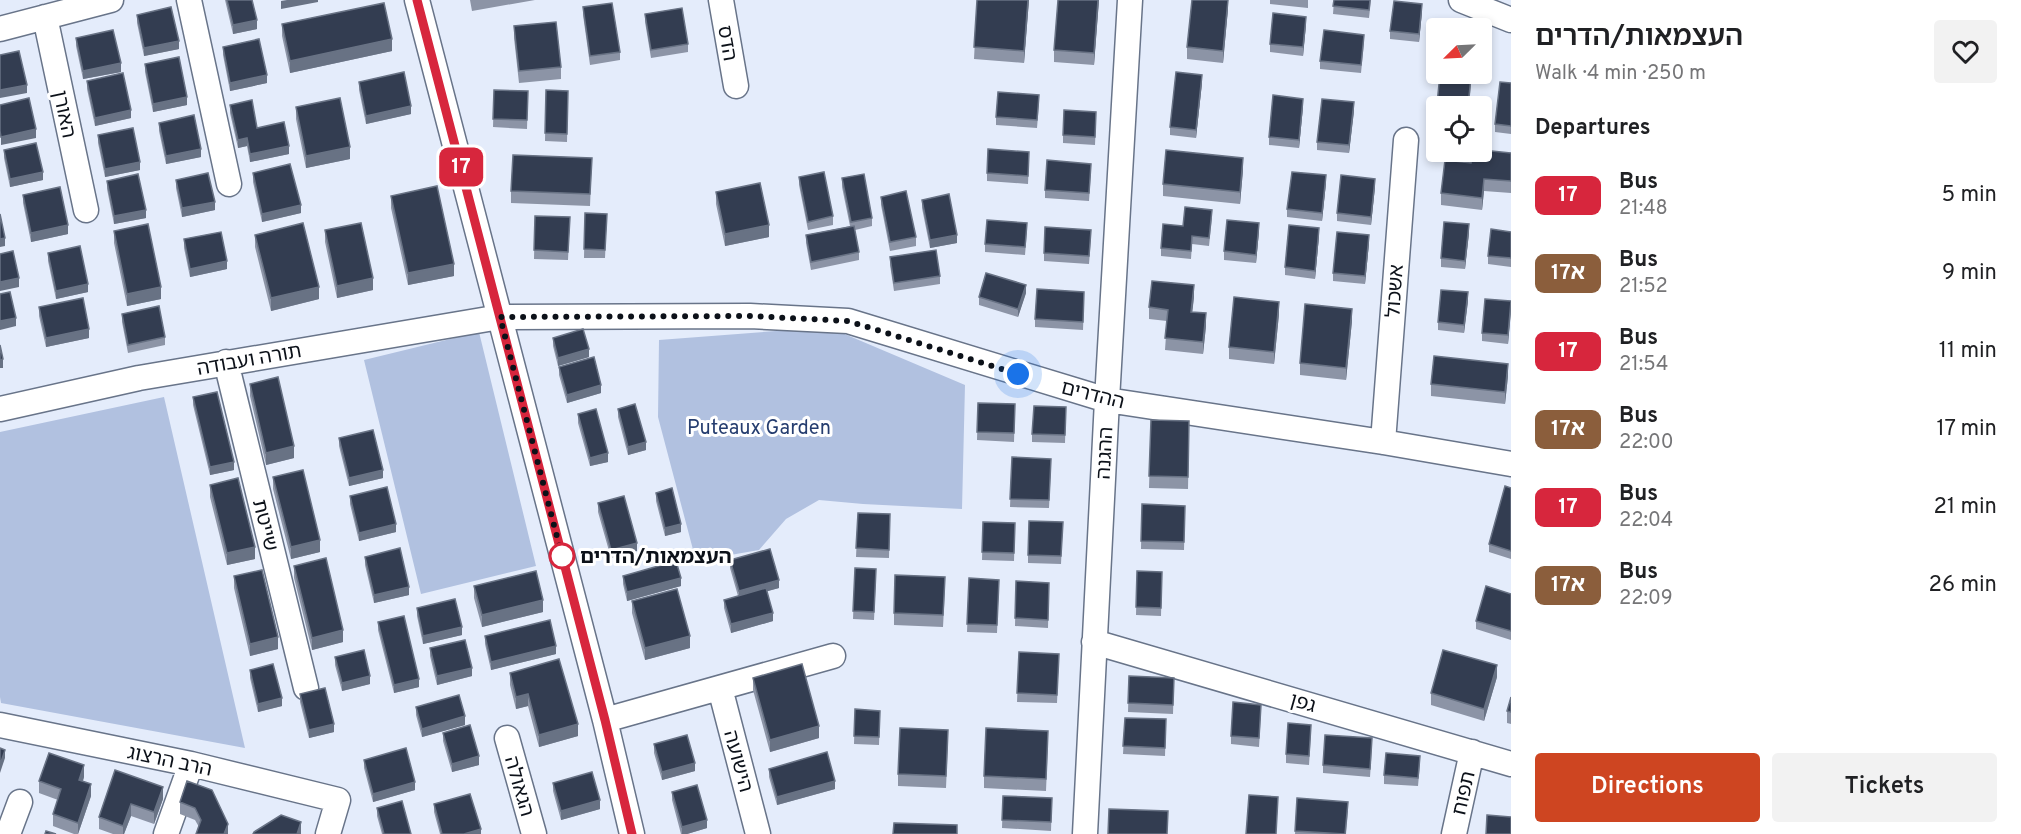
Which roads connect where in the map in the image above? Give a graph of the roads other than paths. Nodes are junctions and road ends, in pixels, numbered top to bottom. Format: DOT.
graph roads {
  1 [pos="111,0"];
  2 [pos="189,0"];
  3 [pos="417,0"];
  4 [pos="721,0"];
  5 [pos="1130,0"];
  6 [pos="1461,0"];
  7 [pos="45,17"];
  8 [pos="1511,20"];
  9 [pos="0,29"];
  10 [pos="736,86"];
  11 [pos="1406,140"];
  12 [pos="229,184"];
  13 [pos="86,210"];
  14 [pos="500,317"];
  15 [pos="226,363"];
  16 [pos="1107,400"];
  17 [pos="0,409"];
  18 [pos="1383,442"];
  19 [pos="1511,464"];
  20 [pos="1094,642"];
  21 [pos="833,656"];
  22 [pos="306,688"];
  23 [pos="720,688"];
  24 [pos="605,720"];
  25 [pos="0,725"];
  26 [pos="507,738"];
  27 [pos="1472,752"];
  28 [pos="191,764"];
  29 [pos="1511,764"];
  30 [pos="20,802"];
  31 [pos="8,834"];
  32 [pos="166,834"];
  33 [pos="328,834"];
  34 [pos="534,834"];
  35 [pos="632,834"];
  36 [pos="758,834"];
  37 [pos="1085,834"];
  38 [pos="1454,834"];
  1 -- 7 [label="street"];
  2 -- 12 [label="street"];
  3 -- 14 [label="street"];
  4 -- 10 [label="street, הדס"];
  5 -- 16 [label="street, ההגנה"];
  6 -- 8 [label="street"];
  7 -- 9 [label="street"];
  7 -- 13 [label="street, האורן"];
  11 -- 18 [label="street, אשכול"];
  14 -- 15 [label="street, תורה ועבודה"];
  14 -- 16 [label="street, ההדרים"];
  14 -- 24 [label="street"];
  15 -- 17 [label="street, תורה ועבודה"];
  15 -- 22 [label="street, שייטת"];
  16 -- 18 [label="street, ההדרים"];
  16 -- 20 [label="street, ההגנה"];
  18 -- 19 [label="street, ההדרים"];
  20 -- 27 [label="street, גפן"];
  20 -- 37 [label="street, ההגנה"];
  21 -- 23 [label="street"];
  23 -- 24 [label="street"];
  23 -- 36 [label="street, הישועה"];
  24 -- 35 [label="street"];
  25 -- 28 [label="street, הרב הרצוג"];
  26 -- 34 [label="street, הגאולה"];
  27 -- 29 [label="street, גפן"];
  27 -- 38 [label="street, תפוח"];
  28 -- 32 [label="street"];
  28 -- 33 [label="street, הרב הרצוג"];
  30 -- 31 [label="street"];
}
